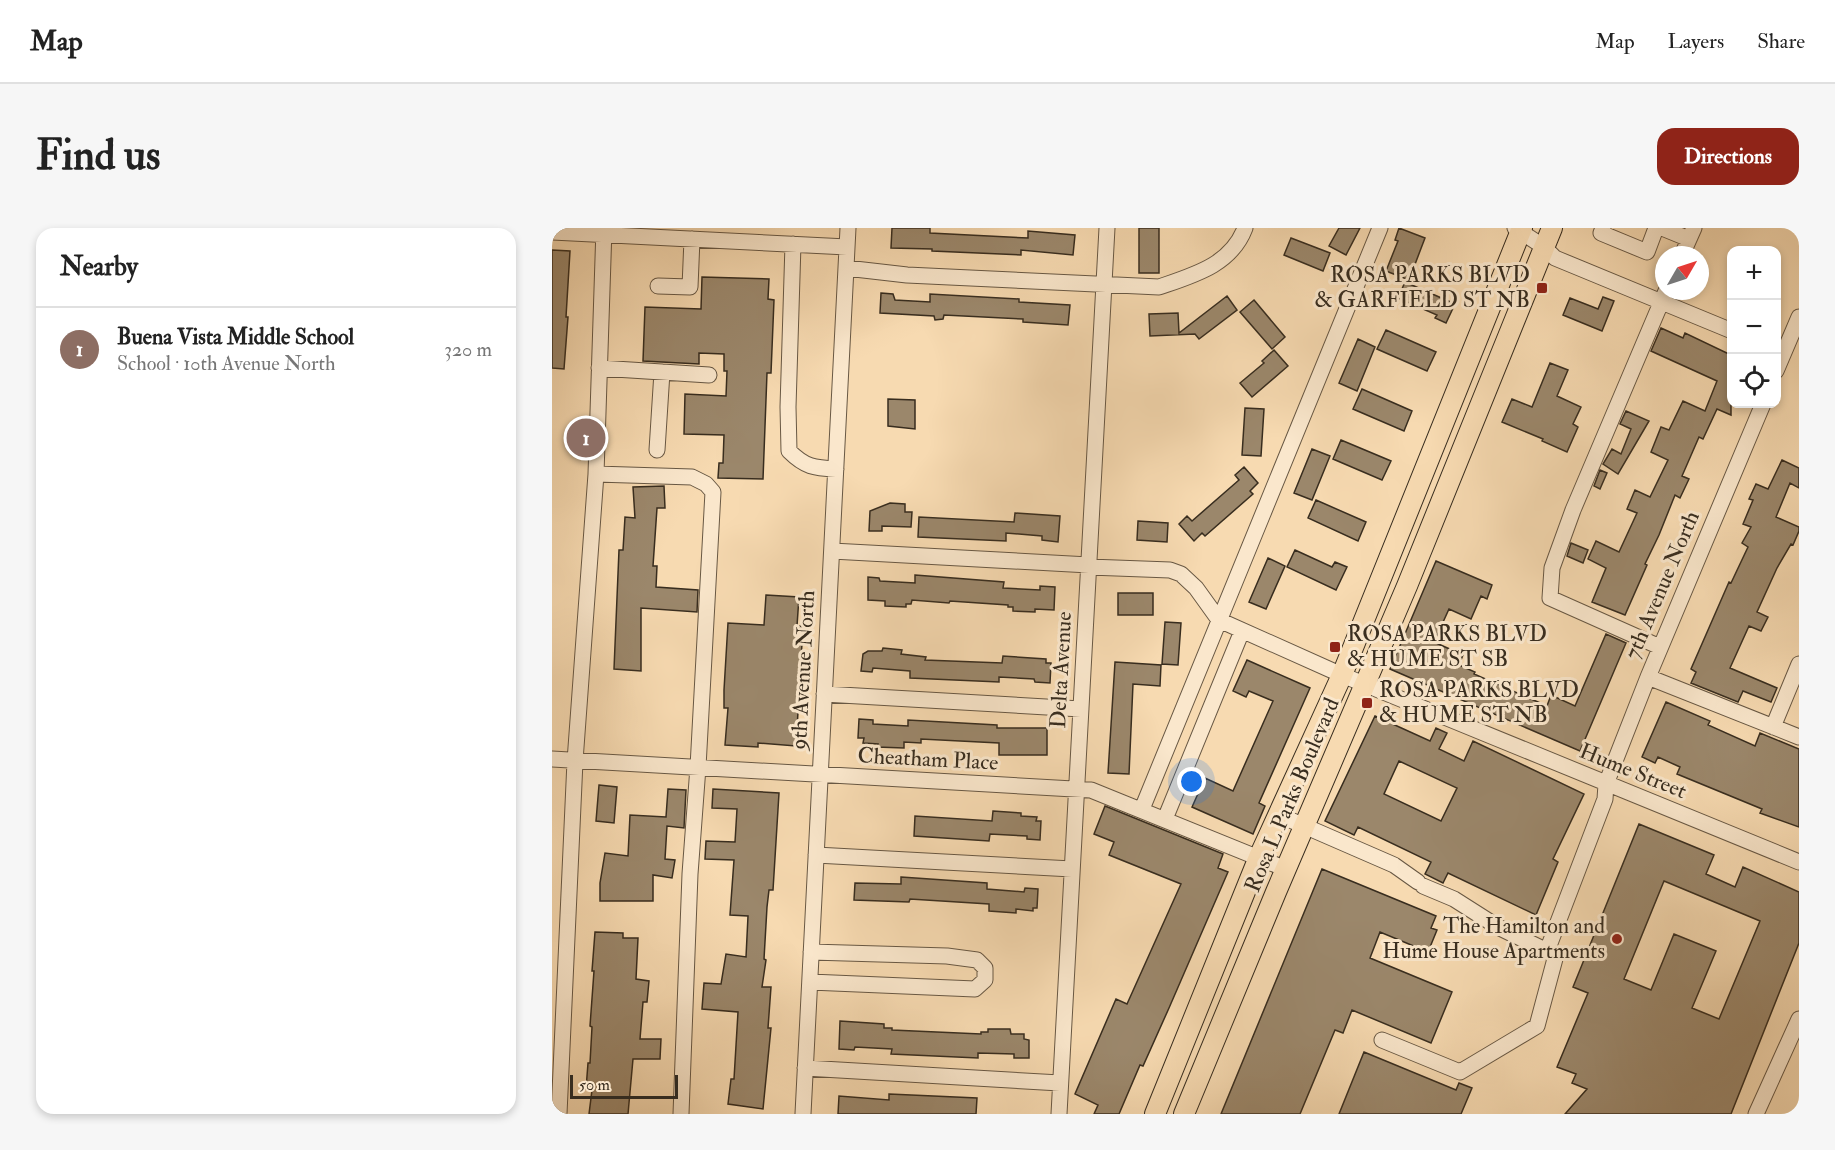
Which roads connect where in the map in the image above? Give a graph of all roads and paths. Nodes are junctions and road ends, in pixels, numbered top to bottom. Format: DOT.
graph roads {
  1 [pos="848,228"];
  2 [pos="1107,228"];
  3 [pos="1245,228"];
  4 [pos="1380,228"];
  5 [pos="1552,228"];
  6 [pos="1603,228"];
  7 [pos="1656,228"];
  8 [pos="1662,228"];
  9 [pos="1519,229"];
  10 [pos="552,232"];
  11 [pos="604,232"];
  12 [pos="1692,234"];
  13 [pos="729,235"];
  14 [pos="692,239"];
  15 [pos="793,244"];
  16 [pos="847,247"];
  17 [pos="1544,247"];
  18 [pos="846,268"];
  19 [pos="1104,285"];
  20 [pos="658,286"];
  21 [pos="1655,294"];
  22 [pos="1662,300"];
  23 [pos="1669,300"];
  24 [pos="1799,317"];
  25 [pos="1727,329"];
  26 [pos="1781,347"];
  27 [pos="1781,349"];
  28 [pos="1799,357"];
  29 [pos="599,368"];
  30 [pos="662,372"];
  31 [pos="709,375"];
  32 [pos="1761,408"];
  33 [pos="657,450"];
  34 [pos="836,469"];
  35 [pos="596,474"];
  36 [pos="832,551"];
  37 [pos="1089,566"];
  38 [pos="1219,620"];
  39 [pos="1242,631"];
  40 [pos="1660,647"];
  41 [pos="1799,664"];
  42 [pos="1342,675"];
  43 [pos="1648,677"];
  44 [pos="1365,684"];
  45 [pos="824,694"];
  46 [pos="1081,709"];
  47 [pos="1773,727"];
  48 [pos="1799,737"];
  49 [pos="552,759"];
  50 [pos="575,761"];
  51 [pos="698,767"];
  52 [pos="820,776"];
  53 [pos="1606,784"];
  54 [pos="1077,790"];
  55 [pos="1142,809"];
  56 [pos="1279,815"];
  57 [pos="1165,819"];
  58 [pos="1304,826"];
  59 [pos="816,855"];
  60 [pos="1259,857"];
  61 [pos="1799,862"];
  62 [pos="1072,868"];
  63 [pos="1286,869"];
  64 [pos="1547,951"];
  65 [pos="812,952"];
  66 [pos="810,982"];
  67 [pos="1799,1019"];
  68 [pos="1382,1040"];
  69 [pos="806,1068"];
  70 [pos="1060,1083"];
  71 [pos="559,1114"];
  72 [pos="681,1114"];
  73 [pos="803,1114"];
  74 [pos="1059,1114"];
  75 [pos="1155,1114"];
  76 [pos="1184,1114"];
  77 [pos="1756,1114"];
  1 -- 16 [label="street, 9th Avenue North"];
  2 -- 19 [label="street, Delta Avenue"];
  3 -- 19 [label="street"];
  4 -- 38 [label="street"];
  5 -- 17 [label="main road, Rosa L Parks Boulevard"];
  6 -- 7 [label="street"];
  8 -- 12 [label="street"];
  9 -- 17 [label="street"];
  9 -- 42 [label="main road, Rosa L Parks Boulevard"];
  10 -- 11 [label="street"];
  11 -- 14 [label="street"];
  11 -- 29 [label="street"];
  13 -- 14 [label="street"];
  13 -- 15 [label="street"];
  14 -- 20 [label="street"];
  15 -- 16 [label="street"];
  15 -- 34 [label="street"];
  16 -- 18 [label="street, 9th Avenue North"];
  17 -- 21 [label="street"];
  17 -- 44 [label="main road, Rosa L Parks Boulevard"];
  18 -- 19 [label="street"];
  18 -- 34 [label="street, 9th Avenue North"];
  19 -- 37 [label="street, Delta Avenue"];
  22 -- 40 [label="street"];
  23 -- 25 [label="street"];
  24 -- 26 [label="street"];
  27 -- 28 [label="street"];
  29 -- 30 [label="street"];
  29 -- 35 [label="street"];
  30 -- 31 [label="street"];
  30 -- 33 [label="street"];
  32 -- 40 [label="street, 7th Avenue North"];
  34 -- 36 [label="street, 9th Avenue North"];
  35 -- 50 [label="street"];
  35 -- 51 [label="street"];
  36 -- 37 [label="street"];
  36 -- 45 [label="street, 9th Avenue North"];
  37 -- 38 [label="street"];
  37 -- 46 [label="street, Delta Avenue"];
  38 -- 39 [label="street, Hume Street"];
  38 -- 55 [label="street"];
  39 -- 42 [label="street, Hume Street"];
  39 -- 57 [label="street"];
  40 -- 43 [label="street, 7th Avenue North"];
  41 -- 47 [label="street"];
  42 -- 44 [label="street, Hume Street"];
  42 -- 56 [label="main road, Rosa L Parks Boulevard"];
  43 -- 47 [label="street"];
  43 -- 53 [label="street, 7th Avenue North"];
  44 -- 53 [label="street, Hume Street"];
  44 -- 58 [label="main road, Rosa L Parks Boulevard"];
  45 -- 46 [label="street"];
  45 -- 52 [label="street, 9th Avenue North"];
  46 -- 54 [label="street, Delta Avenue"];
  47 -- 48 [label="street"];
  49 -- 50 [label="street, Cheatham Place"];
  50 -- 51 [label="street, Cheatham Place"];
  50 -- 71 [label="street"];
  51 -- 52 [label="street, Cheatham Place"];
  51 -- 72 [label="street"];
  52 -- 54 [label="street, Cheatham Place"];
  52 -- 59 [label="street, 9th Avenue North"];
  53 -- 61 [label="street, Hume Street"];
  53 -- 64 [label="street, 7th Avenue North"];
  54 -- 55 [label="street, Cheatham Place"];
  54 -- 62 [label="street, Delta Avenue"];
  55 -- 57 [label="street, Cheatham Place"];
  56 -- 58 [label="street"];
  56 -- 60 [label="main road, Rosa L Parks Boulevard"];
  57 -- 60 [label="street, Cheatham Place"];
  58 -- 63 [label="main road, Rosa L Parks Boulevard"];
  58 -- 64 [label="street"];
  59 -- 62 [label="street"];
  59 -- 65 [label="street, 9th Avenue North"];
  60 -- 63 [label="street, Cheatham Place"];
  60 -- 75 [label="main road, Rosa L Parks Boulevard"];
  62 -- 70 [label="street, Delta Avenue"];
  63 -- 76 [label="main road, Rosa L Parks Boulevard"];
  64 -- 68 [label="street"];
  65 -- 66 [label="street, 9th Avenue North"];
  65 -- 66 [label="street"];
  66 -- 69 [label="street, 9th Avenue North"];
  67 -- 77 [label="street"];
  69 -- 70 [label="street"];
  69 -- 73 [label="street, 9th Avenue North"];
  70 -- 74 [label="street, Delta Avenue"];
}
